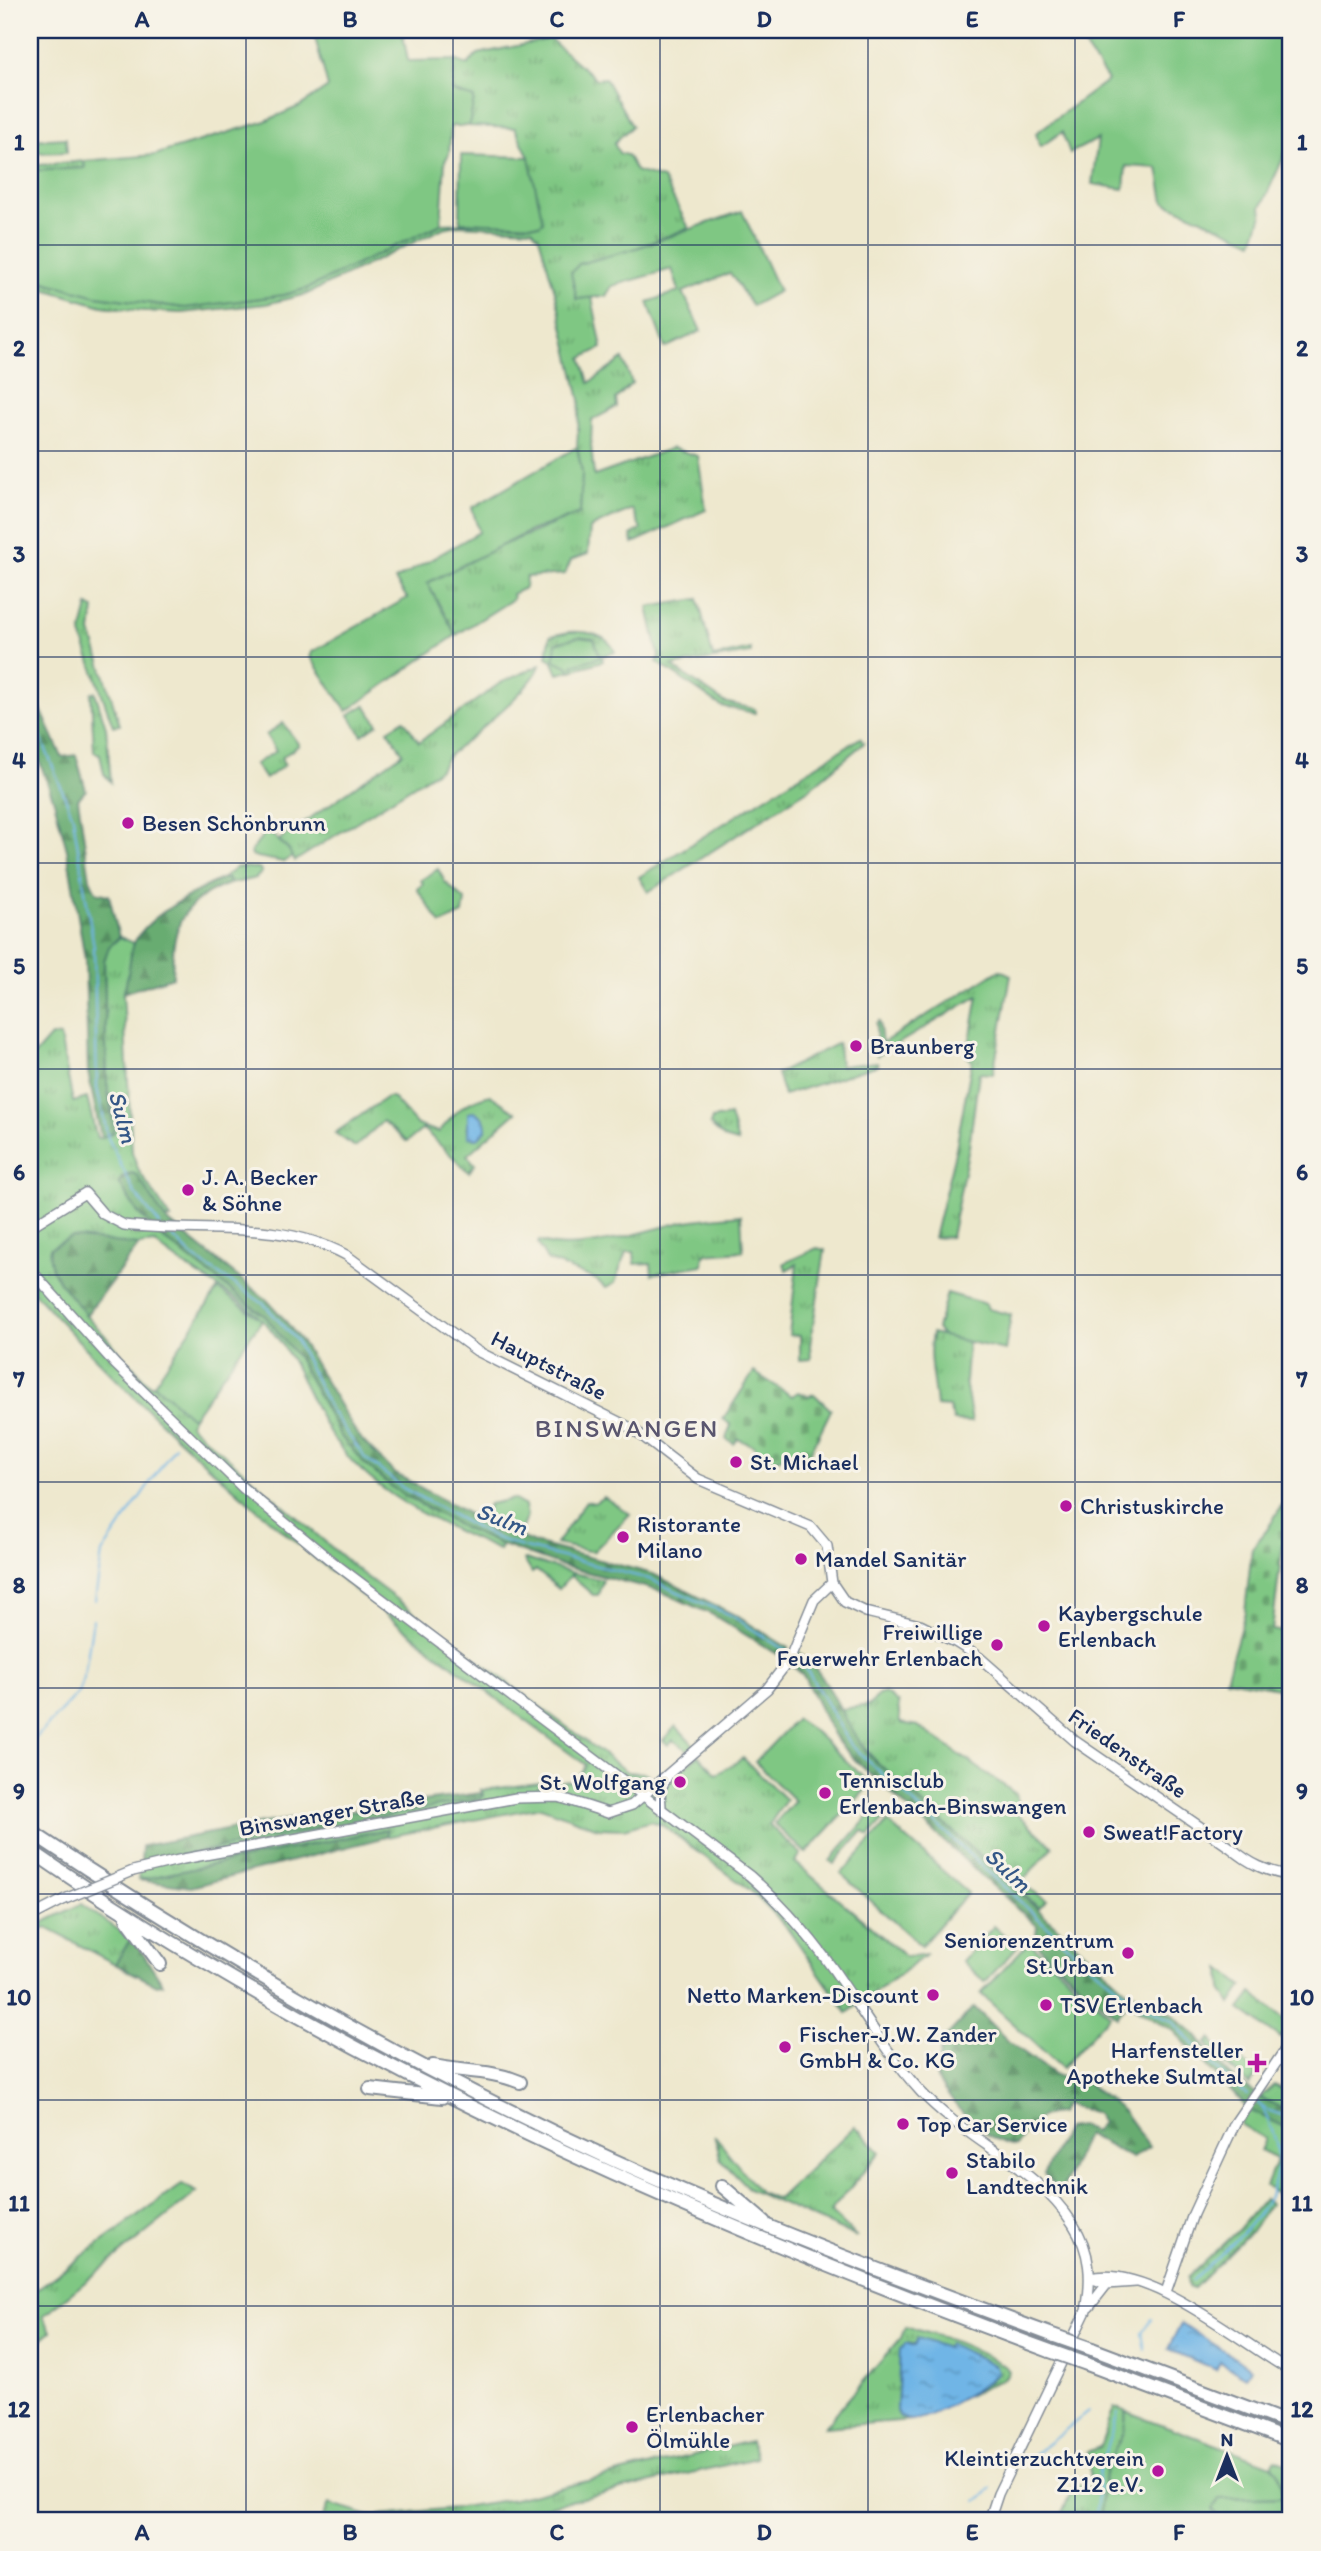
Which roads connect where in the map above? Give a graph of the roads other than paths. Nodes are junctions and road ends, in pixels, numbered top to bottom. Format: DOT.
graph roads {
  1 [pos="30,1227"];
  2 [pos="30,1269"];
  3 [pos="832,1583"];
  4 [pos="668,1774"];
  5 [pos="643,1794"];
  6 [pos="661,1807"];
  7 [pos="30,1831"];
  8 [pos="30,1850"];
  9 [pos="1291,1876"];
  10 [pos="117,1908"];
  11 [pos="30,1917"];
  12 [pos="160,1964"];
  13 [pos="1291,2041"];
  14 [pos="412,2061"];
  15 [pos="520,2082"];
  16 [pos="370,2089"];
  17 [pos="451,2098"];
  18 [pos="722,2186"];
  19 [pos="766,2225"];
  20 [pos="1090,2278"];
  21 [pos="1139,2282"];
  22 [pos="1107,2284"];
  23 [pos="1166,2292"];
  24 [pos="1086,2311"];
  25 [pos="1291,2371"];
  26 [pos="1291,2424"];
  27 [pos="1291,2441"];
  28 [pos="989,2521"];
  1 -- 3 [label="street, Hauptstraße"];
  2 -- 5 [label="street"];
  3 -- 4 [label="street, Binswanger Straße"];
  3 -- 9 [label="street, Friedenstraße"];
  4 -- 5 [label="street, Binswanger Straße"];
  4 -- 6 [label="street"];
  5 -- 6 [label="street"];
  5 -- 11 [label="street, Binswanger Straße, bridge"];
  6 -- 20 [label="street"];
  7 -- 14 [label="highway"];
  8 -- 10 [label="highway"];
  10 -- 12 [label="highway"];
  10 -- 17 [label="highway"];
  13 -- 23 [label="street"];
  14 -- 15 [label="highway"];
  14 -- 19 [label="highway"];
  16 -- 17 [label="highway"];
  17 -- 27 [label="highway, bridge"];
  18 -- 19 [label="highway"];
  19 -- 26 [label="highway, bridge"];
  20 -- 21 [label="street"];
  20 -- 22 [label="street"];
  20 -- 24 [label="street"];
  21 -- 22 [label="street"];
  21 -- 23 [label="street"];
  22 -- 24 [label="street"];
  23 -- 25 [label="street"];
  24 -- 28 [label="street"];
}
